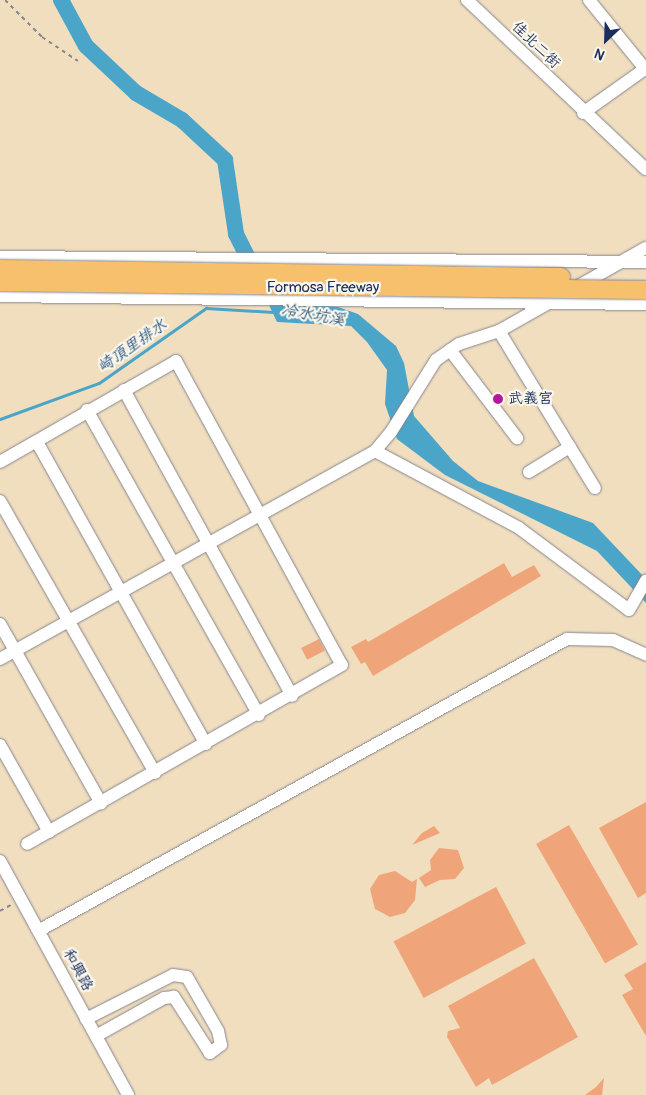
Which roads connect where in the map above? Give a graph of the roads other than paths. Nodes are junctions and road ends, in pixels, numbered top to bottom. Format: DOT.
graph roads {
  1 [pos="467,0"];
  2 [pos="589,0"];
  3 [pos="646,69"];
  4 [pos="583,113"];
  5 [pos="646,169"];
  6 [pos="646,248"];
  7 [pos="0,257"];
  8 [pos="104,258"];
  9 [pos="304,259"];
  10 [pos="511,260"];
  11 [pos="625,261"];
  12 [pos="646,262"];
  13 [pos="0,270"];
  14 [pos="646,279"];
  15 [pos="0,282"];
  16 [pos="646,290"];
  17 [pos="0,296"];
  18 [pos="106,298"];
  19 [pos="306,300"];
  20 [pos="512,302"];
  21 [pos="548,303"];
  22 [pos="646,304"];
  23 [pos="499,331"];
  24 [pos="450,350"];
  25 [pos="124,390"];
  26 [pos="87,410"];
  27 [pos="517,438"];
  28 [pos="38,442"];
  29 [pos="570,447"];
  30 [pos="374,451"];
  31 [pos="0,462"];
  32 [pos="529,472"];
  33 [pos="595,488"];
  34 [pos="0,501"];
  35 [pos="262,514"];
  36 [pos="209,543"];
  37 [pos="175,562"];
  38 [pos="646,580"];
  39 [pos="120,593"];
  40 [pos="70,620"];
  41 [pos="0,624"];
  42 [pos="15,651"];
  43 [pos="646,655"];
  44 [pos="0,659"];
  45 [pos="292,696"];
  46 [pos="259,715"];
  47 [pos="206,744"];
  48 [pos="0,745"];
  49 [pos="155,773"];
  50 [pos="101,803"];
  51 [pos="49,832"];
  52 [pos="27,844"];
  53 [pos="0,861"];
  54 [pos="38,930"];
  55 [pos="86,1019"];
  56 [pos="96,1036"];
  57 [pos="128,1095"];
  1 -- 4 [label="street, 佳北二街"];
  2 -- 3 [label="street"];
  3 -- 4 [label="street"];
  4 -- 5 [label="street, 佳北二街"];
  6 -- 11 [label="street"];
  7 -- 8 [label="street"];
  8 -- 9 [label="street"];
  8 -- 18 [label="street"];
  9 -- 10 [label="street"];
  9 -- 19 [label="street"];
  10 -- 11 [label="street"];
  10 -- 20 [label="street"];
  11 -- 12 [label="street"];
  11 -- 21 [label="street"];
  13 -- 14 [label="highway, Formosa Freeway, bridge"];
  15 -- 16 [label="highway, Formosa Freeway, bridge"];
  17 -- 18 [label="street"];
  18 -- 19 [label="street"];
  19 -- 20 [label="street"];
  20 -- 21 [label="street"];
  21 -- 22 [label="street"];
  21 -- 23 [label="street"];
  23 -- 24 [label="street"];
  23 -- 29 [label="street"];
  24 -- 27 [label="street"];
  24 -- 30 [label="street"];
  25 -- 26 [label="street"];
  25 -- 35 [label="street"];
  25 -- 36 [label="street"];
  26 -- 28 [label="street"];
  26 -- 37 [label="street"];
  28 -- 31 [label="street"];
  28 -- 39 [label="street"];
  29 -- 32 [label="street"];
  29 -- 33 [label="street"];
  30 -- 35 [label="street"];
  30 -- 38 [label="street"];
  34 -- 40 [label="street"];
  35 -- 36 [label="street"];
  35 -- 45 [label="street"];
  36 -- 37 [label="street"];
  36 -- 45 [label="street"];
  37 -- 39 [label="street"];
  37 -- 46 [label="street"];
  39 -- 40 [label="street"];
  39 -- 47 [label="street"];
  40 -- 42 [label="street"];
  40 -- 49 [label="street"];
  41 -- 42 [label="street"];
  42 -- 44 [label="street"];
  42 -- 50 [label="street"];
  43 -- 54 [label="street"];
  45 -- 46 [label="street"];
  46 -- 47 [label="street"];
  47 -- 49 [label="street"];
  48 -- 51 [label="street"];
  49 -- 50 [label="street"];
  50 -- 51 [label="street"];
  51 -- 52 [label="street"];
  53 -- 54 [label="street, 和興路"];
  54 -- 55 [label="street, 和興路"];
  55 -- 56 [label="street, 和興路"];
  55 -- 56 [label="street"];
  56 -- 57 [label="street, 和興路"];
}
